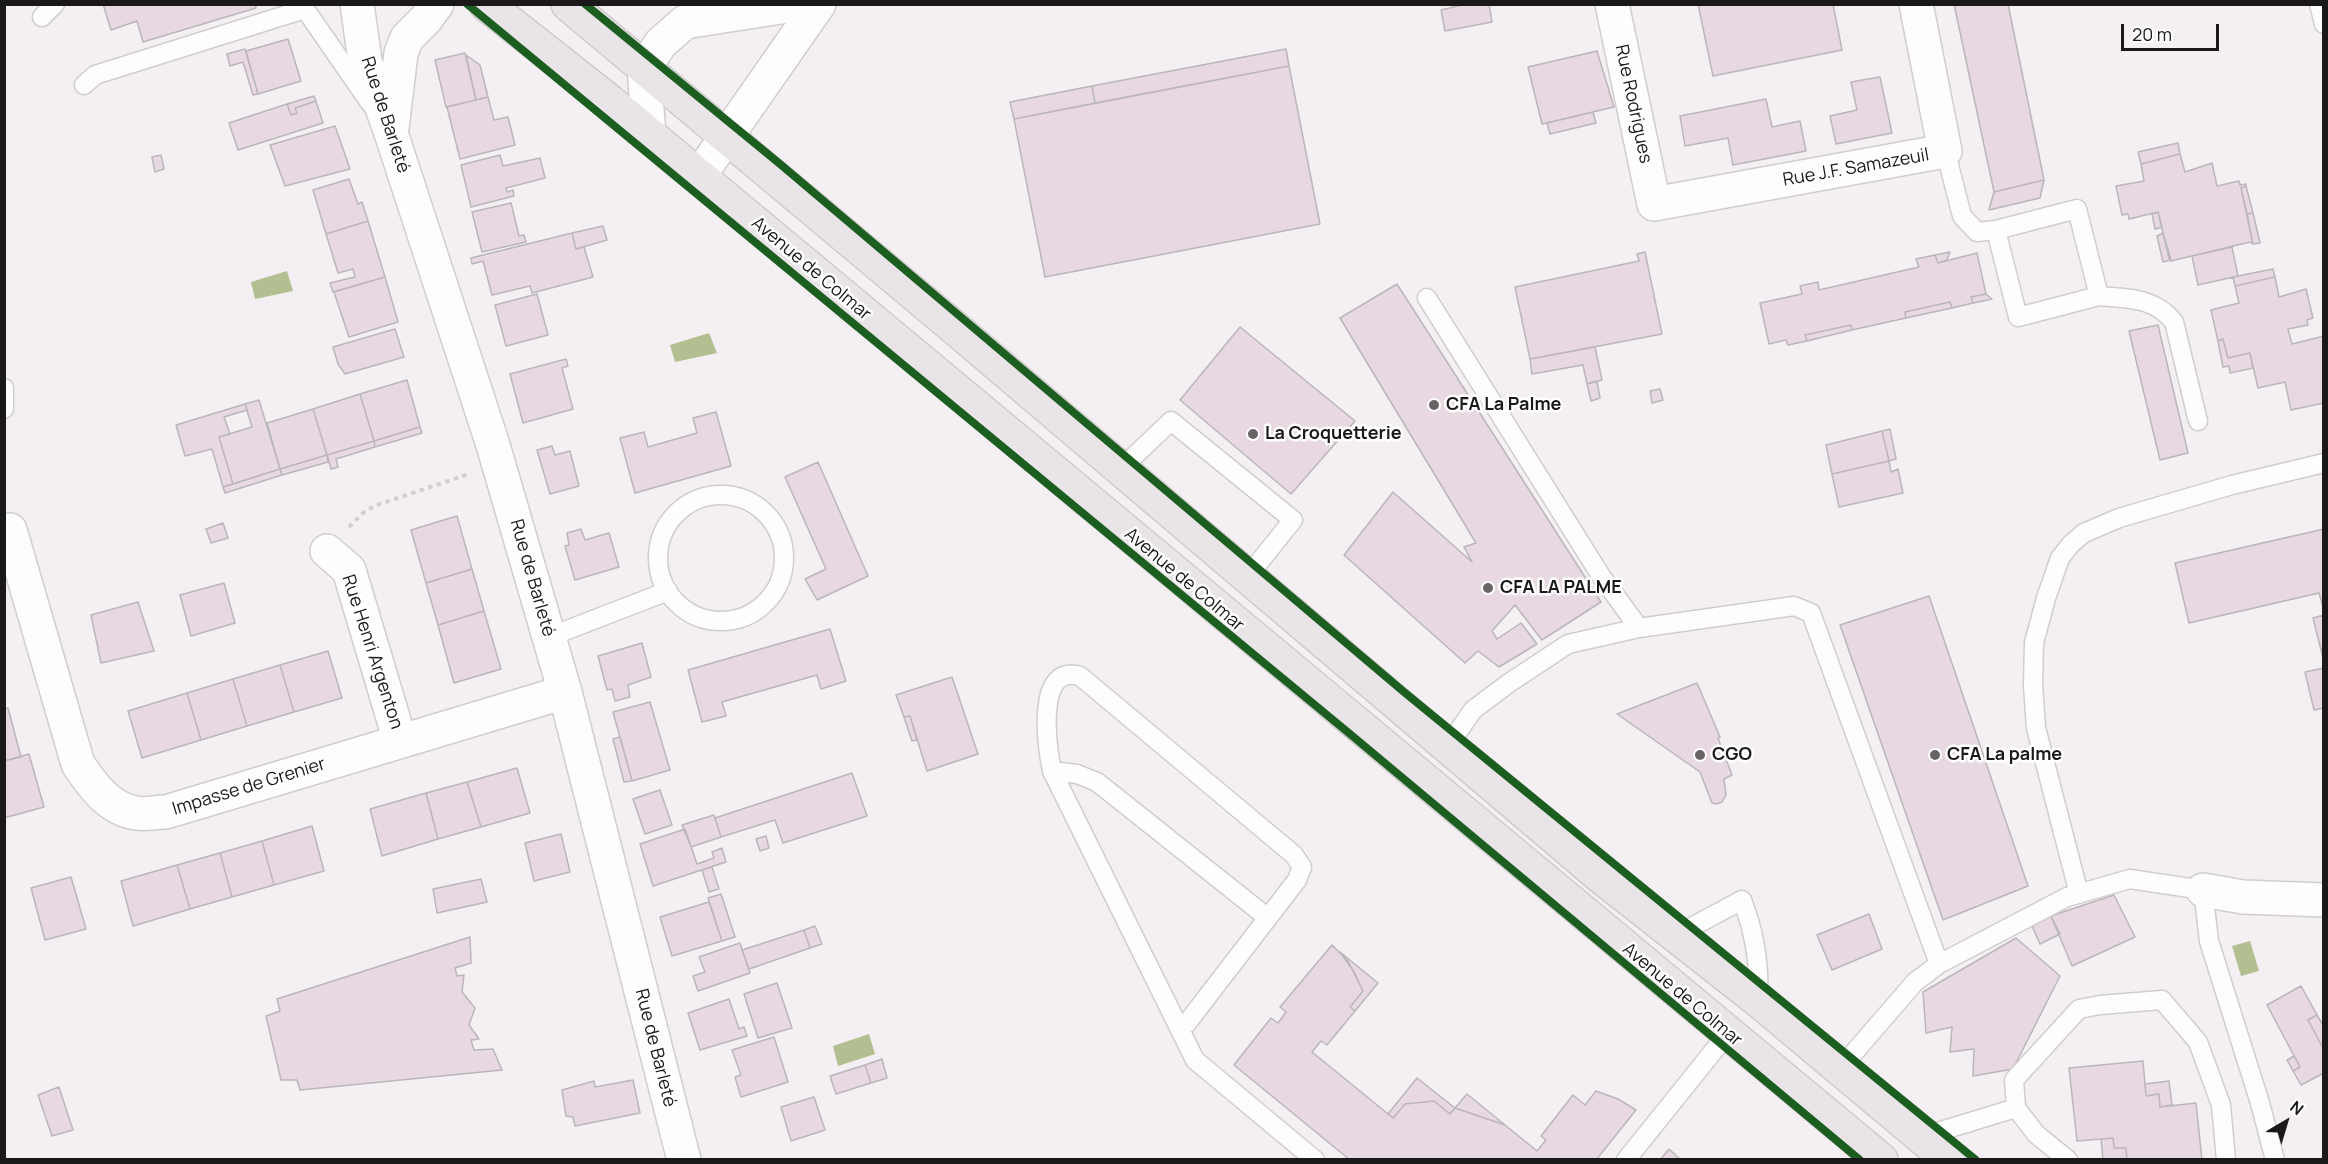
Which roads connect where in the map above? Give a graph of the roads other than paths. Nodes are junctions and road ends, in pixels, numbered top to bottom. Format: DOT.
graph roads {
  1 [pos="357,4"];
  2 [pos="437,4"];
  3 [pos="486,4"];
  4 [pos="568,4"];
  5 [pos="800,4"];
  6 [pos="819,4"];
  7 [pos="1612,4"];
  8 [pos="1916,4"];
  9 [pos="2319,4"];
  10 [pos="303,7"];
  11 [pos="2324,24"];
  12 [pos="644,68"];
  13 [pos="84,85"];
  14 [pos="391,133"];
  15 [pos="649,135"];
  16 [pos="726,137"];
  17 [pos="1945,149"];
  18 [pos="699,176"];
  19 [pos="1654,204"];
  20 [pos="1996,230"];
  21 [pos="2099,296"];
  22 [pos="1427,298"];
  23 [pos="4,388"];
  24 [pos="4,409"];
  25 [pos="2198,421"];
  26 [pos="1110,460"];
  27 [pos="2324,463"];
  28 [pos="10,530"];
  29 [pos="327,551"];
  30 [pos="1248,576"];
  31 [pos="668,591"];
  32 [pos="1639,628"];
  33 [pos="549,637"];
  34 [pos="565,692"];
  35 [pos="400,741"];
  36 [pos="1448,746"];
  37 [pos="1052,771"];
  38 [pos="2203,890"];
  39 [pos="2079,894"];
  40 [pos="2324,900"];
  41 [pos="1268,918"];
  42 [pos="1675,936"];
  43 [pos="1939,964"];
  44 [pos="1758,1000"];
  45 [pos="1179,1028"];
  46 [pos="1729,1034"];
  47 [pos="1839,1070"];
  48 [pos="2016,1108"];
  49 [pos="1921,1137"];
  50 [pos="684,1160"];
  51 [pos="1315,1160"];
  52 [pos="1626,1160"];
  53 [pos="1881,1160"];
  54 [pos="1949,1160"];
  55 [pos="2068,1160"];
  56 [pos="2226,1160"];
  57 [pos="2275,1160"];
  1 -- 14 [label="street, Rue de Barleté"];
  2 -- 14 [label="street"];
  3 -- 15 [label="main road, Avenue de Colmar"];
  4 -- 12 [label="main road"];
  5 -- 12 [label="street"];
  6 -- 16 [label="street"];
  7 -- 19 [label="street, Rue Rodrigues"];
  8 -- 17 [label="street, Rue J.F. Samazeuil"];
  9 -- 11 [label="lane"];
  10 -- 13 [label="lane"];
  10 -- 14 [label="lane"];
  12 -- 15 [label="street"];
  12 -- 16 [label="main road"];
  14 -- 33 [label="street, Rue de Barleté"];
  15 -- 18 [label="main road, Avenue de Colmar"];
  16 -- 18 [label="street"];
  16 -- 26 [label="main road"];
  17 -- 19 [label="street, Rue J.F. Samazeuil"];
  17 -- 20 [label="lane"];
  18 -- 46 [label="main road, Avenue de Colmar"];
  20 -- 21 [label="lane"];
  20 -- 21 [label="lane"];
  21 -- 25 [label="lane"];
  22 -- 32 [label="lane"];
  23 -- 24 [label="lane"];
  26 -- 30 [label="main road"];
  26 -- 30 [label="lane"];
  27 -- 39 [label="lane"];
  28 -- 35 [label="street, Impasse de Grenier"];
  29 -- 35 [label="street, Rue Henri Argenton"];
  30 -- 36 [label="main road"];
  31 -- 31 [label="lane"];
  31 -- 33 [label="lane"];
  32 -- 36 [label="lane"];
  32 -- 43 [label="lane"];
  33 -- 34 [label="street, Rue de Barleté"];
  34 -- 35 [label="street, Impasse de Grenier"];
  34 -- 50 [label="street, Rue de Barleté"];
  36 -- 42 [label="main road"];
  37 -- 41 [label="lane"];
  37 -- 41 [label="lane"];
  37 -- 45 [label="lane"];
  38 -- 39 [label="lane"];
  38 -- 40 [label="street"];
  38 -- 57 [label="lane"];
  39 -- 43 [label="lane"];
  41 -- 45 [label="lane"];
  42 -- 44 [label="main road"];
  42 -- 44 [label="lane"];
  43 -- 47 [label="lane"];
  44 -- 47 [label="main road"];
  45 -- 51 [label="lane"];
  46 -- 52 [label="lane"];
  46 -- 53 [label="main road, Avenue de Colmar"];
  47 -- 49 [label="main road"];
  48 -- 49 [label="lane"];
  48 -- 55 [label="lane"];
  48 -- 56 [label="lane"];
  49 -- 54 [label="main road"];
}
